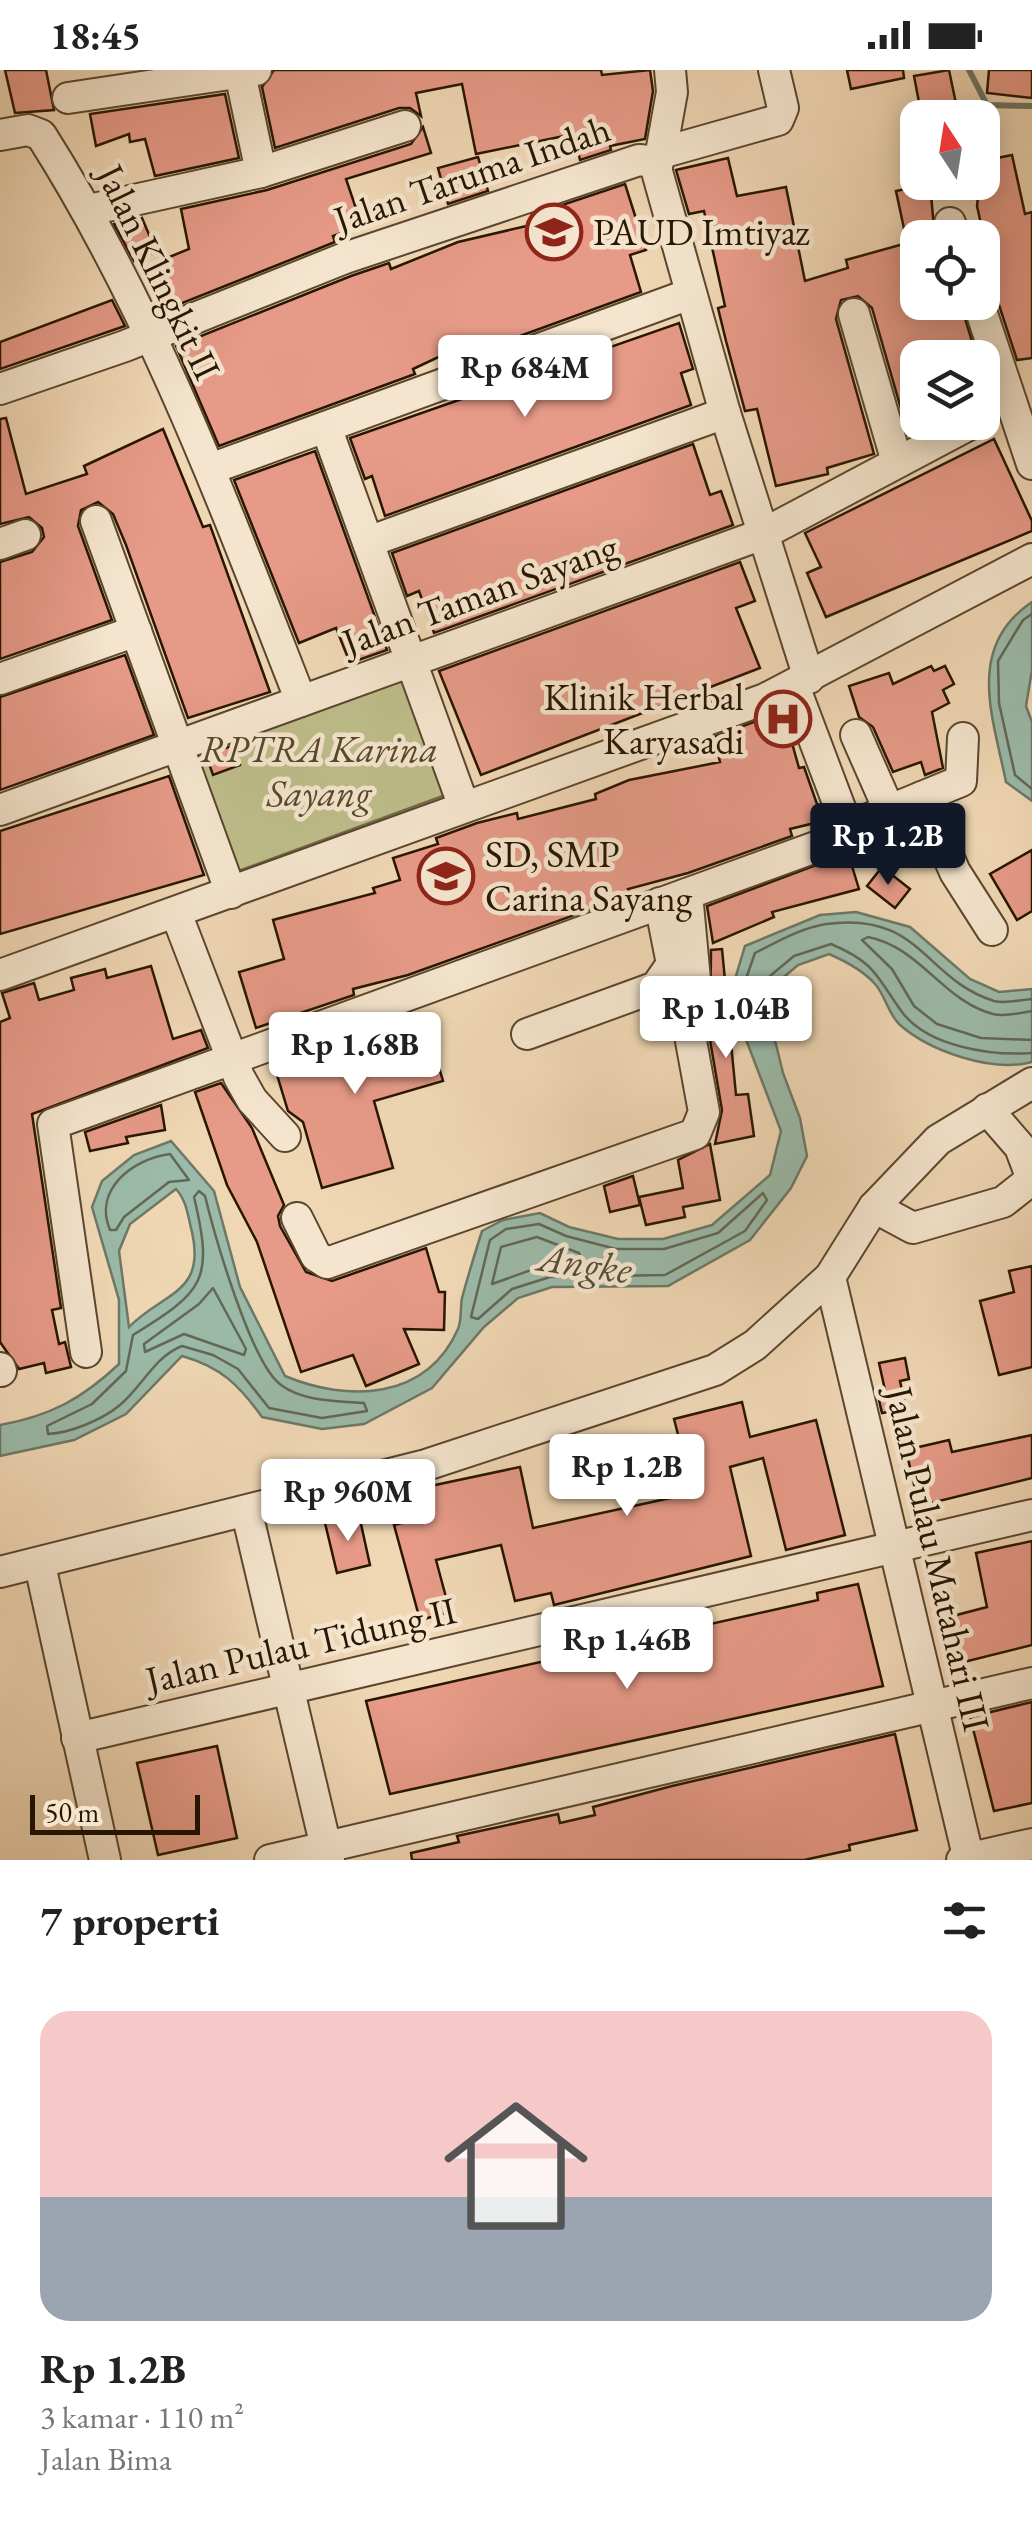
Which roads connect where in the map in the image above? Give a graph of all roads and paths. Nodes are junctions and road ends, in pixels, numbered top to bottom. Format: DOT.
graph roads {
  1 [pos="670,70"];
  2 [pos="774,70"];
  3 [pos="248,71"];
  4 [pos="68,98"];
  5 [pos="404,126"];
  6 [pos="5,132"];
  7 [pos="659,161"];
  8 [pos="262,172"];
  9 [pos="89,210"];
  10 [pos="690,294"];
  11 [pos="854,314"];
  12 [pos="984,320"];
  13 [pos="151,335"];
  14 [pos="0,389"];
  15 [pos="1012,403"];
  16 [pos="1000,409"];
  17 [pos="725,413"];
  18 [pos="326,426"];
  19 [pos="939,440"];
  20 [pos="897,462"];
  21 [pos="1032,464"];
  22 [pos="210,469"];
  23 [pos="96,521"];
  24 [pos="763,534"];
  25 [pos="368,542"];
  26 [pos="1032,559"];
  27 [pos="136,631"];
  28 [pos="411,662"];
  29 [pos="0,679"];
  30 [pos="802,682"];
  31 [pos="301,702"];
  32 [pos="856,735"];
  33 [pos="964,738"];
  34 [pos="178,746"];
  35 [pos="922,797"];
  36 [pos="464,806"];
  37 [pos="0,810"];
  38 [pos="889,810"];
  39 [pos="844,829"];
  40 [pos="231,893"];
  41 [pos="673,898"];
  42 [pos="176,913"];
  43 [pos="992,930"];
  44 [pos="0,975"];
  45 [pos="526,1034"];
  46 [pos="232,1057"];
  47 [pos="1032,1083"];
  48 [pos="986,1109"];
  49 [pos="284,1136"];
  50 [pos="874,1207"];
  51 [pos="297,1218"];
  52 [pos="830,1277"];
  53 [pos="86,1352"];
  54 [pos="247,1513"];
  55 [pos="1032,1514"];
  56 [pos="894,1548"];
  57 [pos="40,1565"];
  58 [pos="0,1572"];
  59 [pos="1032,1683"];
  60 [pos="289,1689"];
  61 [pos="932,1707"];
  62 [pos="77,1738"];
  63 [pos="1032,1844"];
  64 [pos="328,1854"];
  65 [pos="105,1860"];
  66 [pos="270,1860"];
  67 [pos="966,1860"];
  1 -- 7 [label="street"];
  2 -- 7 [label="street"];
  3 -- 4 [label="street"];
  3 -- 8 [label="street"];
  5 -- 8 [label="street"];
  6 -- 9 [label="street, Jalan Klingkit II"];
  7 -- 10 [label="street, Jalan Taruma Indah"];
  7 -- 13 [label="street, Jalan Taruma Indah"];
  8 -- 9 [label="street"];
  9 -- 13 [label="street, Jalan Klingkit II"];
  10 -- 17 [label="street, Jalan Taruma Indah"];
  10 -- 18 [label="street"];
  11 -- 20 [label="street"];
  12 -- 15 [label="street"];
  13 -- 14 [label="street, Jalan Taruma Indah"];
  13 -- 22 [label="street, Jalan Klingkit II"];
  15 -- 16 [label="street"];
  15 -- 21 [label="street"];
  17 -- 24 [label="street, Jalan Taruma Indah"];
  17 -- 25 [label="street"];
  18 -- 22 [label="street"];
  18 -- 25 [label="street"];
  19 -- 20 [label="street, Jalan Taman Sayang"];
  20 -- 24 [label="street, Jalan Taman Sayang"];
  22 -- 31 [label="street, Jalan Klingkit II"];
  23 -- 27 [label="street"];
  24 -- 28 [label="street, Jalan Taman Sayang"];
  24 -- 30 [label="street, Jalan Taruma Indah"];
  25 -- 28 [label="street"];
  26 -- 30 [label="street"];
  27 -- 29 [label="street"];
  27 -- 34 [label="street"];
  28 -- 31 [label="street, Jalan Taman Sayang"];
  28 -- 36 [label="street"];
  30 -- 36 [label="street"];
  30 -- 39 [label="street, Jalan Taruma Indah"];
  31 -- 34 [label="street, Jalan Taman Sayang"];
  32 -- 38 [label="street"];
  33 -- 35 [label="street"];
  34 -- 37 [label="street, Jalan Taman Sayang"];
  34 -- 40 [label="street"];
  35 -- 38 [label="street"];
  35 -- 43 [label="street"];
  36 -- 40 [label="street"];
  38 -- 39 [label="street"];
  39 -- 41 [label="street"];
  40 -- 42 [label="street"];
  41 -- 45 [label="street"];
  41 -- 46 [label="street"];
  41 -- 51 [label="street"];
  42 -- 44 [label="street"];
  42 -- 46 [label="street"];
  46 -- 49 [label="street"];
  46 -- 53 [label="street"];
  47 -- 48 [label="street"];
  48 -- 50 [label="street"];
  48 -- 50 [label="street"];
  50 -- 52 [label="street"];
  52 -- 54 [label="street"];
  52 -- 56 [label="street, Jalan Pulau Matahari III"];
  54 -- 57 [label="street"];
  54 -- 60 [label="street"];
  55 -- 56 [label="street, Jalan Pulau Tidung II"];
  56 -- 60 [label="street, Jalan Pulau Tidung II"];
  56 -- 61 [label="street, Jalan Pulau Matahari III"];
  57 -- 58 [label="street"];
  57 -- 62 [label="street"];
  59 -- 61 [label="street"];
  60 -- 62 [label="street, Jalan Pulau Tidung II"];
  60 -- 64 [label="street"];
  61 -- 64 [label="street"];
  61 -- 67 [label="street, Jalan Pulau Matahari III"];
  62 -- 65 [label="street"];
  63 -- 67 [label="street"];
  64 -- 66 [label="street"];
}
